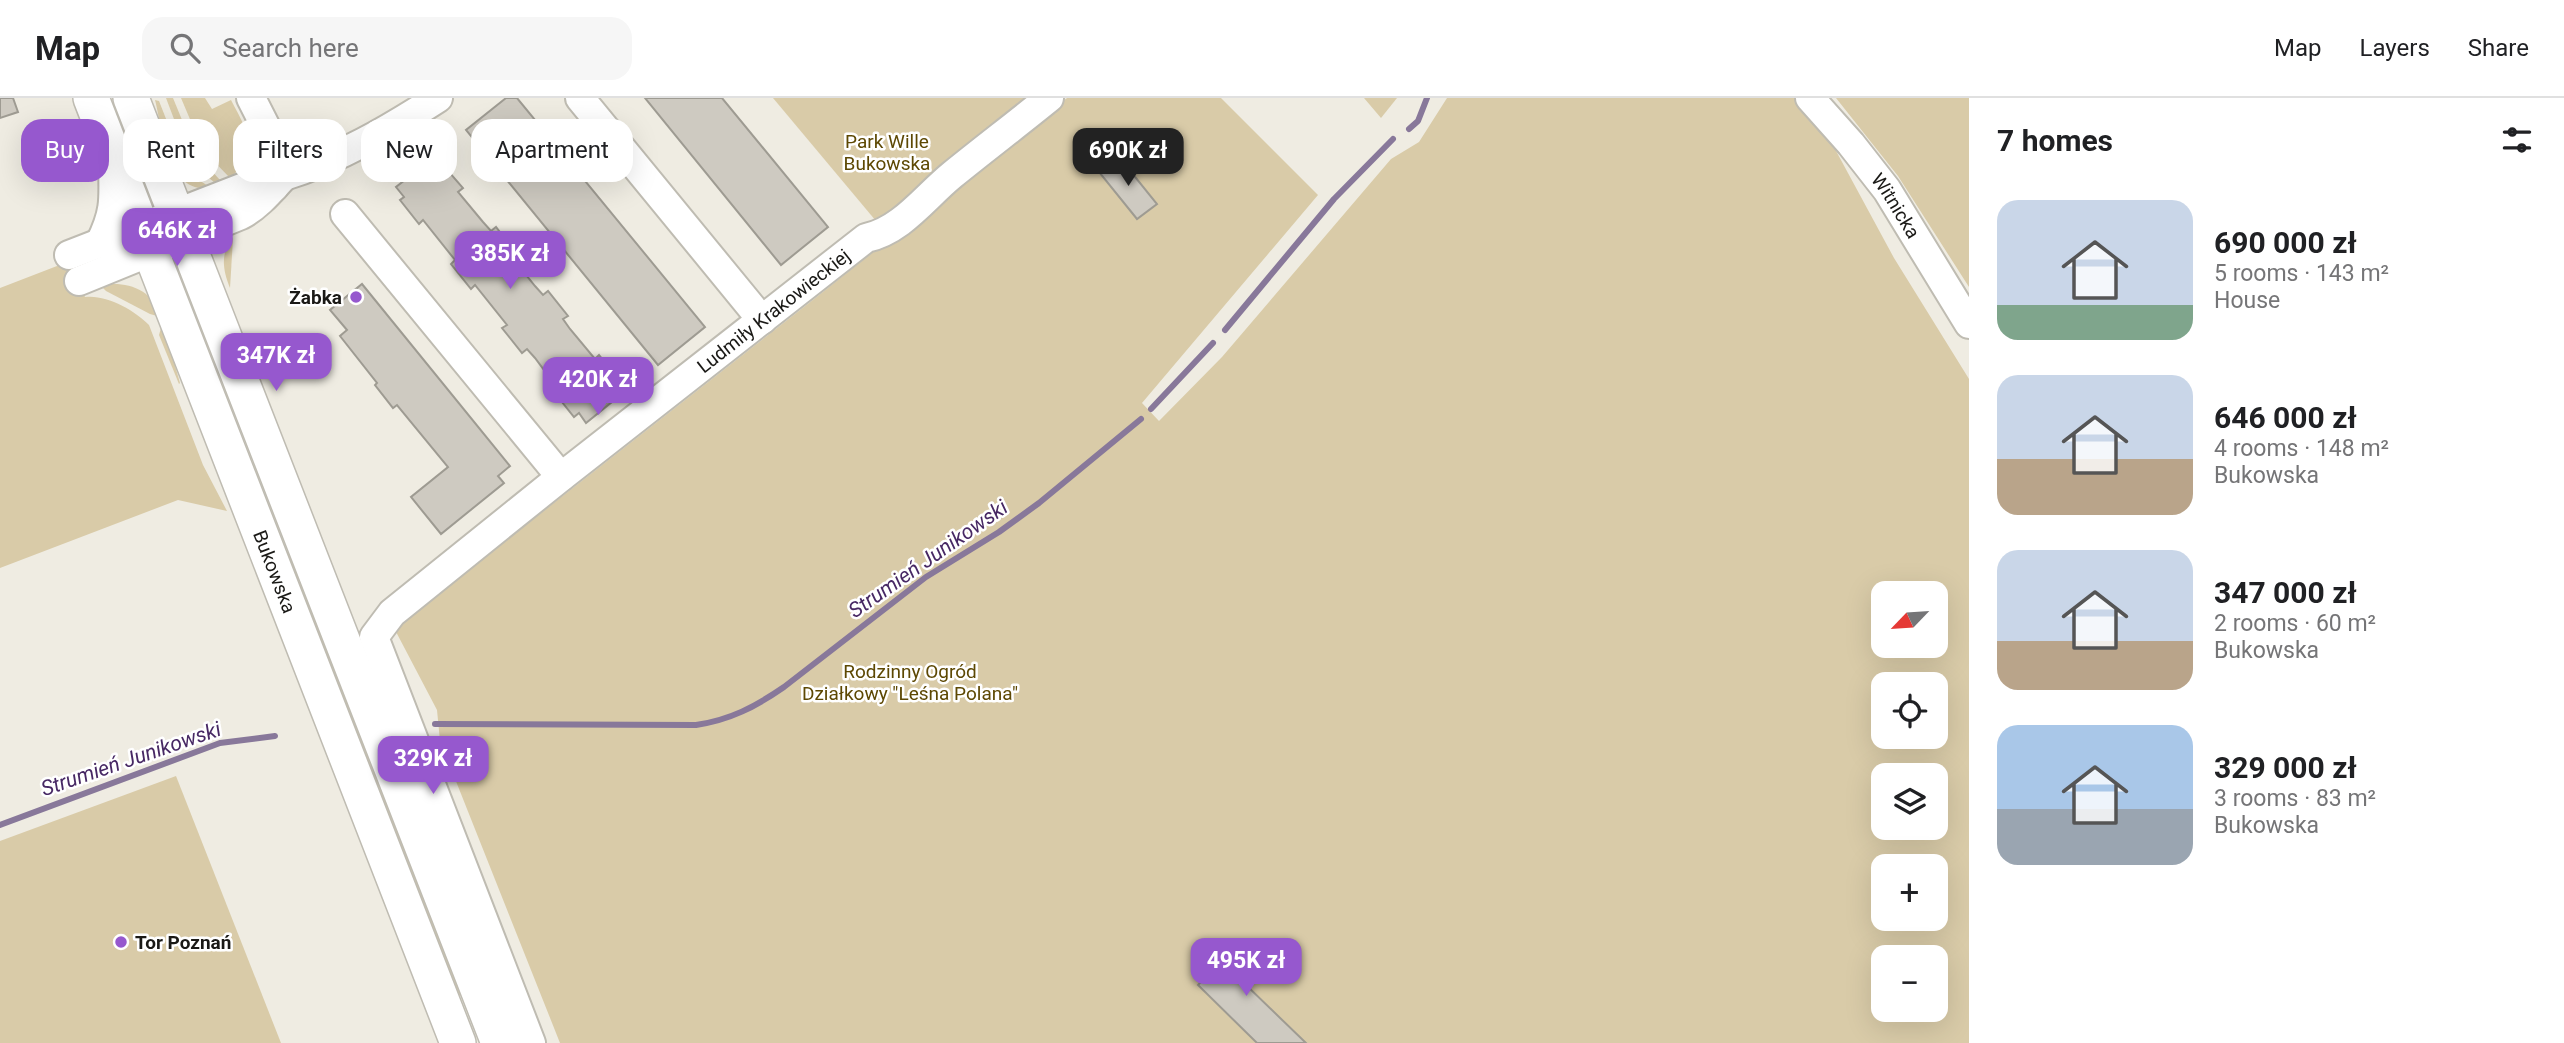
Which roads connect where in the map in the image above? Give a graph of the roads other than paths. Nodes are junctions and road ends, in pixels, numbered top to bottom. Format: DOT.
graph roads {
  1 [pos="91,98"];
  2 [pos="131,98"];
  3 [pos="251,98"];
  4 [pos="438,98"];
  5 [pos="580,98"];
  6 [pos="1049,98"];
  7 [pos="1810,98"];
  8 [pos="262,119"];
  9 [pos="347,150"];
  10 [pos="113,154"];
  11 [pos="279,182"];
  12 [pos="345,214"];
  13 [pos="181,226"];
  14 [pos="146,240"];
  15 [pos="105,256"];
  16 [pos="74,268"];
  17 [pos="169,300"];
  18 [pos="762,320"];
  19 [pos="1969,324"];
  20 [pos="561,477"];
  21 [pos="458,1043"];
  22 [pos="499,1043"];
  23 [pos="531,1043"];
  1 -- 10 [label="main road, Bukowska"];
  2 -- 13 [label="main road, Bukowska"];
  3 -- 8 [label="street"];
  4 -- 9 [label="street"];
  5 -- 18 [label="street"];
  6 -- 18 [label="street, Ludmiły Krakowieckiej"];
  7 -- 19 [label="street, Witnicka"];
  10 -- 14 [label="main road, Bukowska"];
  10 -- 15 [label="street"];
  11 -- 13 [label="street"];
  12 -- 20 [label="street"];
  13 -- 14 [label="street"];
  13 -- 22 [label="main road, Bukowska"];
  14 -- 15 [label="street"];
  14 -- 17 [label="main road, Bukowska"];
  15 -- 16 [label="street"];
  15 -- 17 [label="street"];
  17 -- 21 [label="main road, Bukowska"];
  18 -- 20 [label="street, Ludmiły Krakowieckiej"];
  20 -- 23 [label="street, Ludmiły Krakowieckiej"];
}
